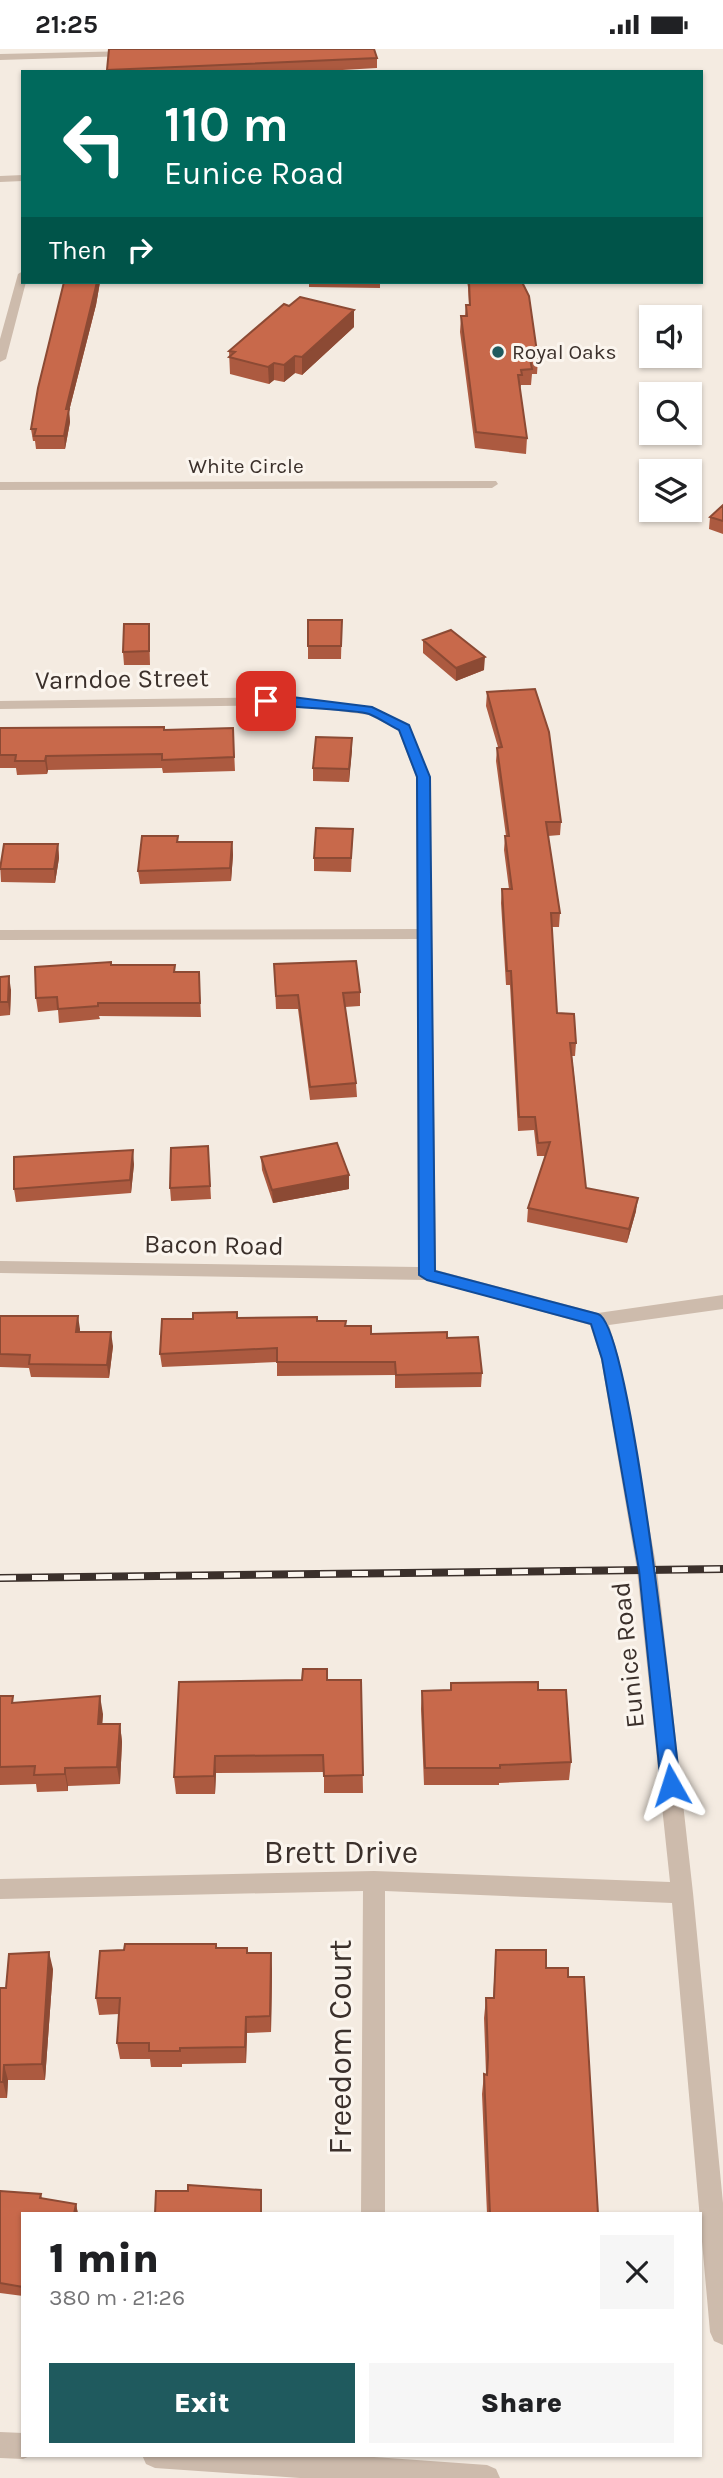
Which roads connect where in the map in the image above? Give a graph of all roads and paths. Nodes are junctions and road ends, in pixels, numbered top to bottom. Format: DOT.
graph roads {
  1 [pos="142,52"];
  2 [pos="0,57"];
  3 [pos="21,178"];
  4 [pos="0,179"];
  5 [pos="21,281"];
  6 [pos="0,359"];
  7 [pos="492,484"];
  8 [pos="0,486"];
  9 [pos="0,705"];
  10 [pos="425,934"];
  11 [pos="0,935"];
  12 [pos="0,1267"];
  13 [pos="427,1275"];
  14 [pos="723,1303"];
  15 [pos="598,1320"];
  16 [pos="374,1881"];
  17 [pos="0,1889"];
  18 [pos="682,1893"];
  19 [pos="373,2212"];
  20 [pos="723,2332"];
  21 [pos="0,2445"];
  22 [pos="21,2446"];
  23 [pos="188,2457"];
  24 [pos="372,2468"];
  25 [pos="487,2478"];
  1 -- 2 [label="street"];
  3 -- 4 [label="street"];
  5 -- 6 [label="street"];
  7 -- 8 [label="street, White Circle"];
  9 -- 10 [label="street, Varndoe Street"];
  10 -- 11 [label="street"];
  10 -- 13 [label="street, Varndoe Street"];
  12 -- 13 [label="street, Bacon Road"];
  13 -- 15 [label="street"];
  14 -- 15 [label="street"];
  15 -- 18 [label="street, Eunice Road"];
  16 -- 17 [label="street, Brett Drive"];
  16 -- 18 [label="street, Brett Drive"];
  16 -- 19 [label="street, Freedom Court"];
  18 -- 20 [label="street, Eunice Road"];
  21 -- 22 [label="street"];
  23 -- 24 [label="street"];
  24 -- 25 [label="street"];
}
